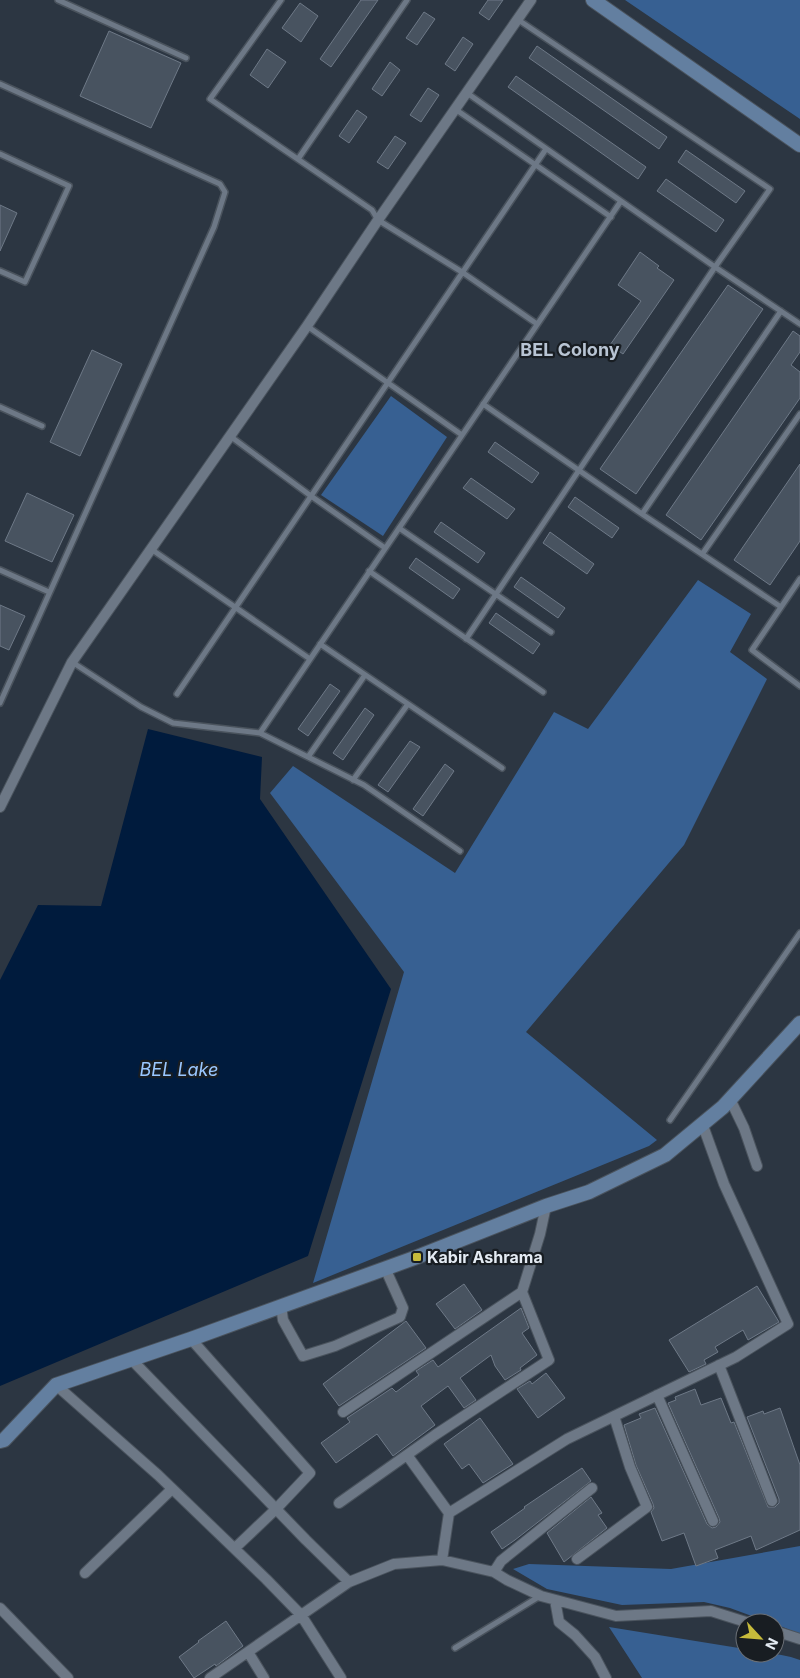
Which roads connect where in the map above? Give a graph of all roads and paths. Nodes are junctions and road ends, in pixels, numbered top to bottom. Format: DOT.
graph roads {
  1 [pos="58,0"];
  2 [pos="281,0"];
  3 [pos="407,0"];
  4 [pos="531,0"];
  5 [pos="593,0"];
  6 [pos="518,20"];
  7 [pos="186,58"];
  8 [pos="0,84"];
  9 [pos="467,92"];
  10 [pos="455,109"];
  11 [pos="800,145"];
  12 [pos="546,150"];
  13 [pos="0,154"];
  14 [pos="298,159"];
  15 [pos="536,165"];
  16 [pos="621,201"];
  17 [pos="610,217"];
  18 [pos="378,220"];
  19 [pos="715,267"];
  20 [pos="0,271"];
  21 [pos="462,272"];
  22 [pos="781,311"];
  23 [pos="537,324"];
  24 [pos="800,324"];
  25 [pos="307,326"];
  26 [pos="387,383"];
  27 [pos="483,404"];
  28 [pos="0,407"];
  29 [pos="800,414"];
  30 [pos="42,426"];
  31 [pos="462,435"];
  32 [pos="230,436"];
  33 [pos="579,469"];
  34 [pos="311,496"];
  35 [pos="642,514"];
  36 [pos="399,528"];
  37 [pos="385,548"];
  38 [pos="151,549"];
  39 [pos="702,553"];
  40 [pos="0,570"];
  41 [pos="369,571"];
  42 [pos="800,579"];
  43 [pos="50,592"];
  44 [pos="495,594"];
  45 [pos="235,607"];
  46 [pos="781,607"];
  47 [pos="551,632"];
  48 [pos="466,639"];
  49 [pos="320,644"];
  50 [pos="310,659"];
  51 [pos="72,662"];
  52 [pos="365,675"];
  53 [pos="800,686"];
  54 [pos="544,692"];
  55 [pos="177,694"];
  56 [pos="0,703"];
  57 [pos="408,704"];
  58 [pos="260,733"];
  59 [pos="308,757"];
  60 [pos="502,768"];
  61 [pos="353,780"];
  62 [pos="0,807"];
  63 [pos="460,852"];
  64 [pos="800,933"];
  65 [pos="800,1023"];
  66 [pos="730,1099"];
  67 [pos="670,1120"];
  68 [pos="702,1123"];
  69 [pos="757,1166"];
  70 [pos="546,1206"];
  71 [pos="385,1268"];
  72 [pos="522,1292"];
  73 [pos="281,1306"];
  74 [pos="191,1339"];
  75 [pos="131,1359"];
  76 [pos="719,1365"];
  77 [pos="56,1385"];
  78 [pos="658,1395"];
  79 [pos="343,1412"];
  80 [pos="614,1416"];
  81 [pos="0,1441"];
  82 [pos="407,1454"];
  83 [pos="592,1488"];
  84 [pos="172,1489"];
  85 [pos="772,1501"];
  86 [pos="339,1503"];
  87 [pos="276,1509"];
  88 [pos="449,1513"];
  89 [pos="713,1520"];
  90 [pos="234,1548"];
  91 [pos="577,1559"];
  92 [pos="442,1560"];
  93 [pos="494,1572"];
  94 [pos="85,1573"];
  95 [pos="349,1582"];
  96 [pos="541,1596"];
  97 [pos="555,1600"];
  98 [pos="0,1608"];
  99 [pos="301,1615"];
  100 [pos="735,1619"];
  101 [pos="785,1635"];
  102 [pos="800,1640"];
  103 [pos="454,1648"];
  104 [pos="248,1652"];
  105 [pos="68,1678"];
  106 [pos="210,1678"];
  107 [pos="264,1678"];
  108 [pos="341,1678"];
  109 [pos="606,1678"];
  1 -- 7 [label="lane"];
  2 -- 14 [label="lane"];
  3 -- 14 [label="lane"];
  4 -- 6 [label="street"];
  5 -- 11 [label="street"];
  6 -- 9 [label="street"];
  6 -- 19 [label="lane"];
  8 -- 43 [label="lane"];
  9 -- 10 [label="street"];
  9 -- 12 [label="lane"];
  10 -- 15 [label="lane"];
  10 -- 18 [label="street"];
  12 -- 15 [label="lane"];
  12 -- 16 [label="lane"];
  13 -- 20 [label="lane"];
  14 -- 18 [label="lane"];
  15 -- 17 [label="lane"];
  15 -- 21 [label="lane"];
  16 -- 17 [label="lane"];
  16 -- 19 [label="lane"];
  17 -- 23 [label="lane"];
  18 -- 21 [label="lane"];
  18 -- 25 [label="street"];
  19 -- 22 [label="lane"];
  19 -- 33 [label="lane"];
  21 -- 23 [label="lane"];
  21 -- 26 [label="lane"];
  22 -- 24 [label="lane"];
  22 -- 35 [label="lane"];
  23 -- 27 [label="lane"];
  25 -- 26 [label="lane"];
  25 -- 32 [label="street"];
  26 -- 31 [label="lane"];
  26 -- 34 [label="lane"];
  27 -- 31 [label="lane"];
  27 -- 33 [label="lane"];
  28 -- 30 [label="lane"];
  29 -- 39 [label="lane"];
  31 -- 36 [label="lane"];
  32 -- 34 [label="lane"];
  32 -- 38 [label="street"];
  33 -- 35 [label="lane"];
  33 -- 44 [label="lane"];
  34 -- 37 [label="lane"];
  34 -- 45 [label="lane"];
  35 -- 39 [label="lane"];
  36 -- 37 [label="lane"];
  36 -- 44 [label="lane"];
  37 -- 41 [label="lane"];
  38 -- 45 [label="lane"];
  38 -- 51 [label="street"];
  39 -- 46 [label="lane"];
  40 -- 43 [label="lane"];
  41 -- 48 [label="lane"];
  41 -- 49 [label="lane"];
  42 -- 46 [label="lane"];
  43 -- 56 [label="lane"];
  44 -- 47 [label="lane"];
  44 -- 48 [label="lane"];
  45 -- 50 [label="lane"];
  45 -- 55 [label="lane"];
  46 -- 53 [label="lane"];
  48 -- 54 [label="lane"];
  49 -- 50 [label="lane"];
  49 -- 52 [label="lane"];
  50 -- 58 [label="lane"];
  51 -- 58 [label="lane"];
  51 -- 62 [label="street"];
  52 -- 57 [label="lane"];
  52 -- 59 [label="lane"];
  57 -- 60 [label="lane"];
  57 -- 61 [label="lane"];
  58 -- 59 [label="lane"];
  59 -- 61 [label="lane"];
  61 -- 63 [label="lane"];
  64 -- 67 [label="lane"];
  65 -- 66 [label="street"];
  66 -- 68 [label="street"];
  66 -- 69 [label="street"];
  68 -- 70 [label="street"];
  68 -- 76 [label="street"];
  70 -- 71 [label="street"];
  70 -- 72 [label="street"];
  71 -- 73 [label="street"];
  71 -- 73 [label="street"];
  72 -- 79 [label="street"];
  72 -- 82 [label="street"];
  73 -- 74 [label="street"];
  74 -- 75 [label="street"];
  74 -- 87 [label="street"];
  75 -- 77 [label="street"];
  75 -- 87 [label="street"];
  76 -- 78 [label="street"];
  76 -- 85 [label="street"];
  77 -- 81 [label="street"];
  77 -- 84 [label="street"];
  78 -- 80 [label="street"];
  78 -- 89 [label="street"];
  80 -- 88 [label="street"];
  80 -- 91 [label="street"];
  82 -- 86 [label="street"];
  82 -- 88 [label="street"];
  83 -- 93 [label="street"];
  84 -- 90 [label="street"];
  84 -- 94 [label="street"];
  87 -- 90 [label="street"];
  87 -- 95 [label="street"];
  88 -- 92 [label="street"];
  90 -- 99 [label="street"];
  92 -- 93 [label="street"];
  92 -- 95 [label="street"];
  93 -- 96 [label="street"];
  95 -- 99 [label="street"];
  96 -- 97 [label="street"];
  96 -- 103 [label="lane"];
  97 -- 100 [label="street"];
  97 -- 109 [label="street"];
  98 -- 105 [label="street"];
  99 -- 104 [label="street"];
  99 -- 108 [label="street"];
  101 -- 102 [label="street"];
  104 -- 106 [label="street"];
  104 -- 107 [label="street"];
}
